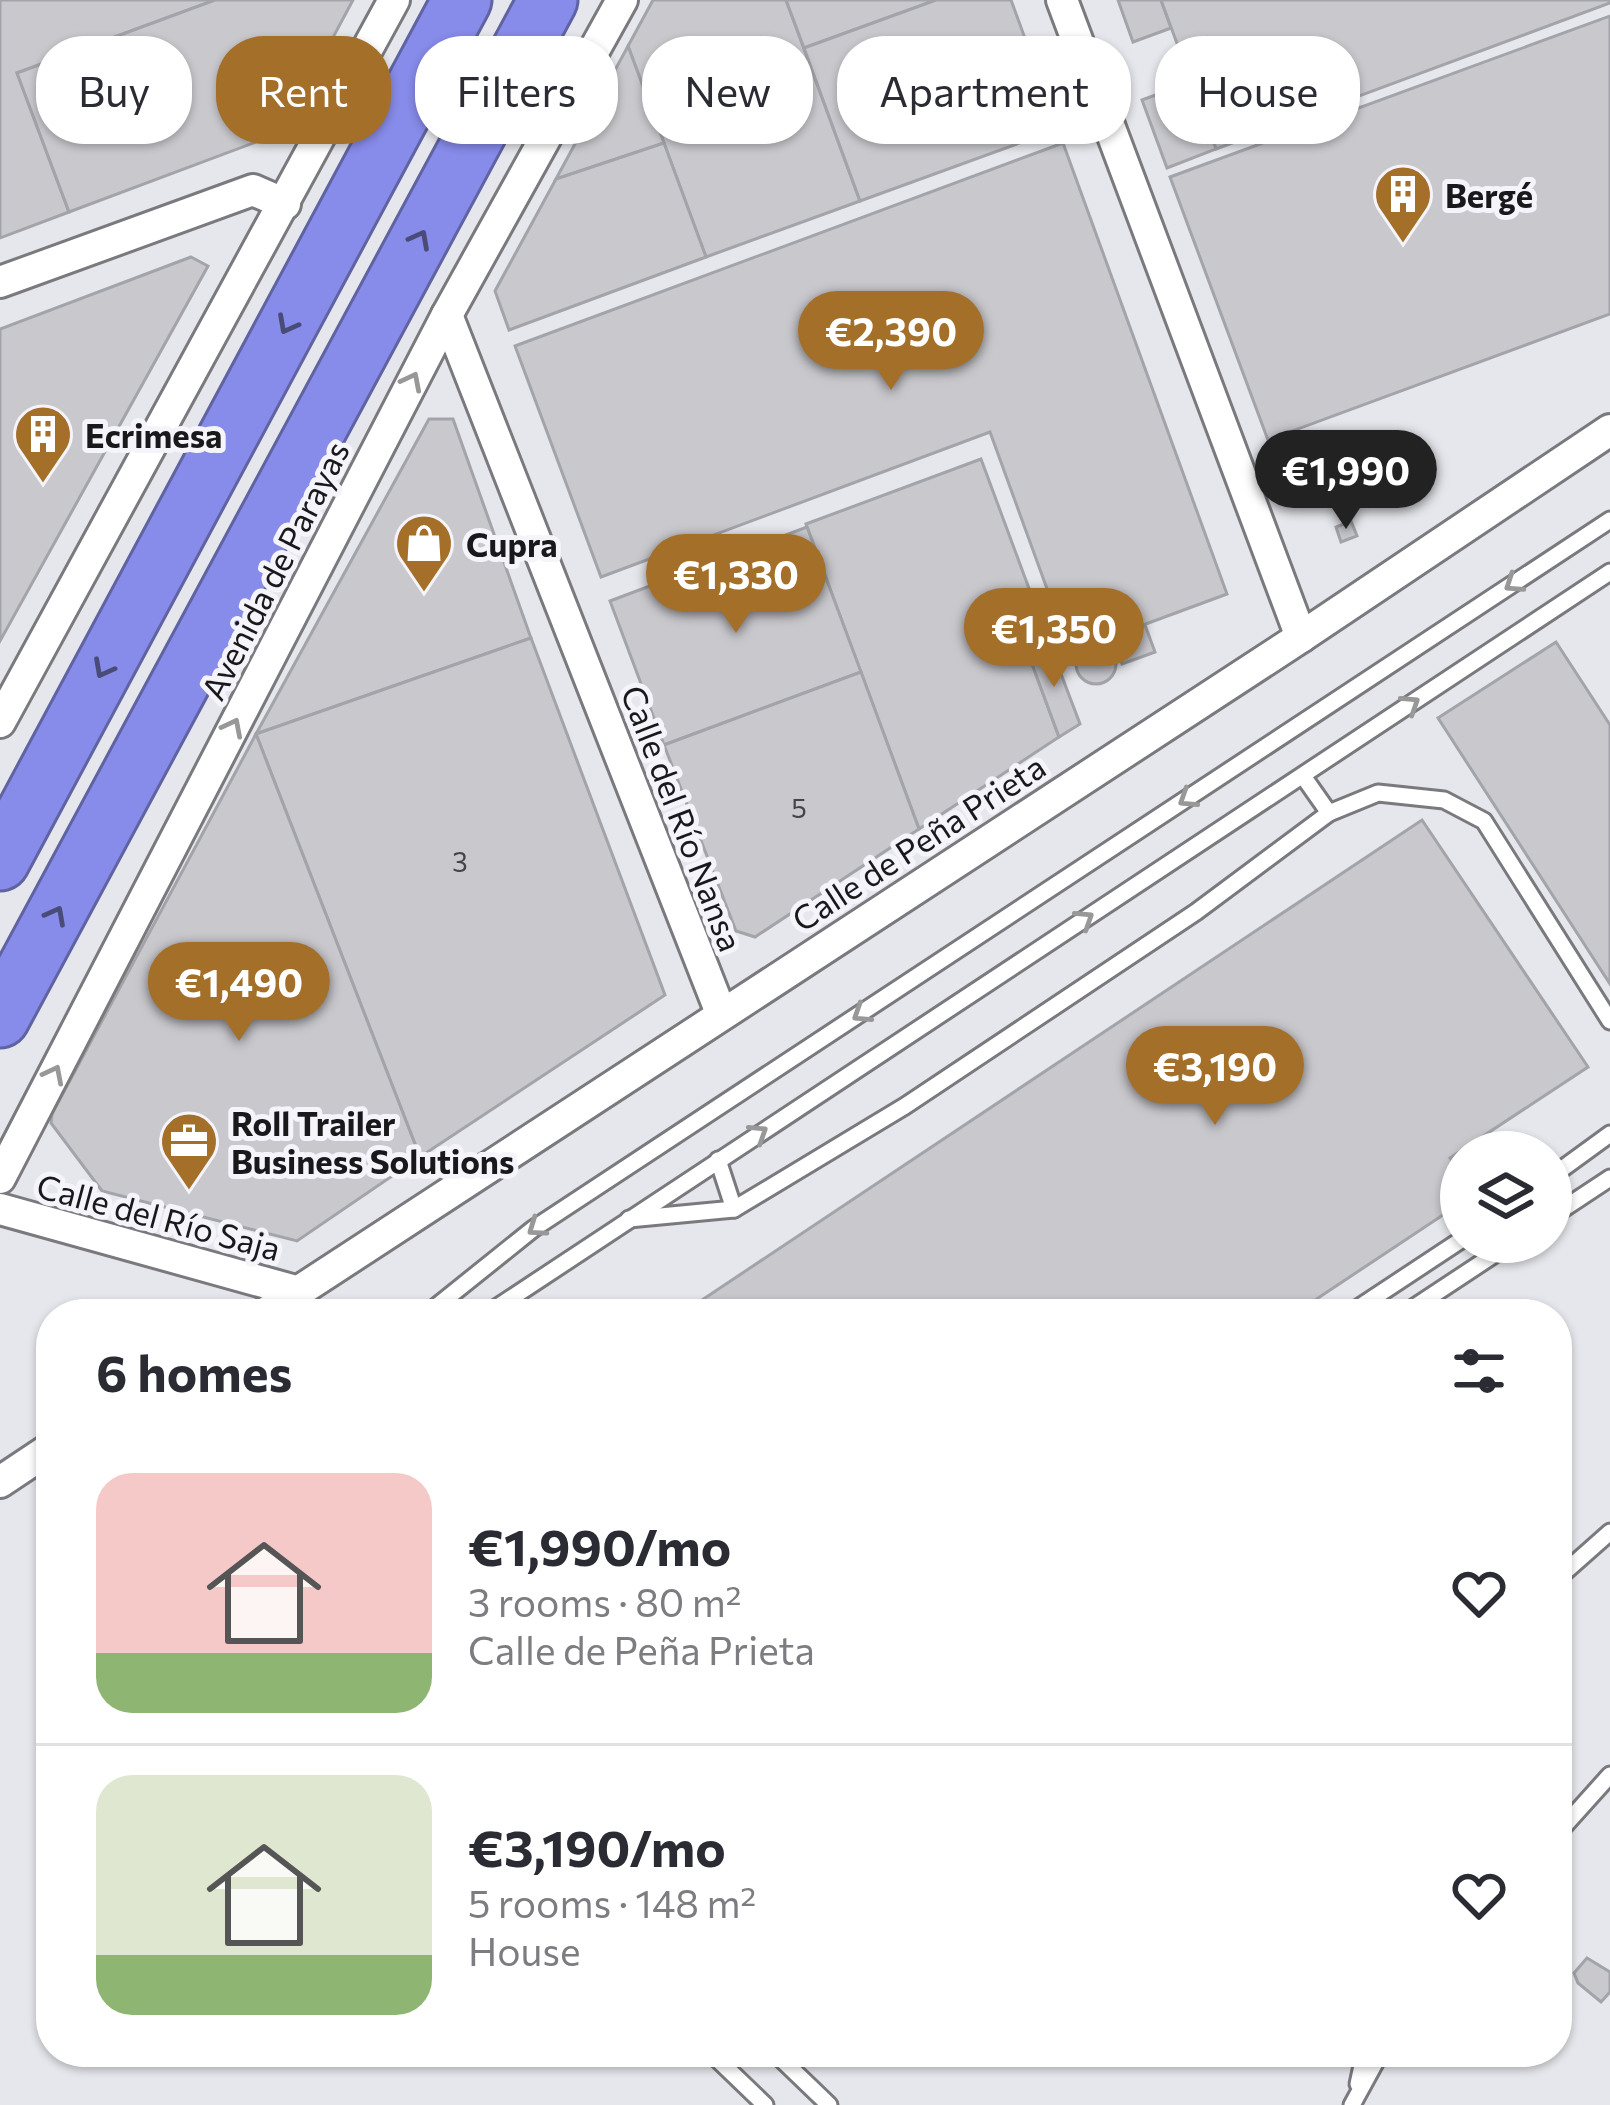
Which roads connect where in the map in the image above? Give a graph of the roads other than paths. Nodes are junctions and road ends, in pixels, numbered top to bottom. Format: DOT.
graph roads {
  1 [pos="394,0"];
  2 [pos="462,0"];
  3 [pos="548,0"];
  4 [pos="622,0"];
  5 [pos="1062,0"];
  6 [pos="285,204"];
  7 [pos="0,282"];
  8 [pos="447,315"];
  9 [pos="1610,430"];
  10 [pos="1610,520"];
  11 [pos="1610,572"];
  12 [pos="1301,637"];
  13 [pos="0,722"];
  14 [pos="1303,776"];
  15 [pos="1329,813"];
  16 [pos="0,861"];
  17 [pos="721,1013"];
  18 [pos="0,1018"];
  19 [pos="1610,1021"];
  20 [pos="1610,1134"];
  21 [pos="718,1160"];
  22 [pos="1572,1162"];
  23 [pos="0,1178"];
  24 [pos="1610,1178"];
  25 [pos="1572,1203"];
  26 [pos="734,1208"];
  27 [pos="0,1209"];
  28 [pos="627,1219"];
  29 [pos="1440,1254"];
  30 [pos="1481,1263"];
  31 [pos="299,1292"];
  32 [pos="288,1299"];
  33 [pos="446,1299"];
  34 [pos="510,1299"];
  35 [pos="1372,1299"];
  36 [pos="1427,1299"];
  37 [pos="36,1458"];
  38 [pos="0,1482"];
  39 [pos="1610,1532"];
  40 [pos="1572,1566"];
  41 [pos="1610,1775"];
  42 [pos="1572,1817"];
  43 [pos="726,2067"];
  44 [pos="790,2067"];
  45 [pos="1362,2067"];
  46 [pos="1374,2067"];
  47 [pos="1354,2102"];
  48 [pos="765,2105"];
  49 [pos="829,2105"];
  1 -- 6 [label="street"];
  2 -- 16 [label="highway, one-way"];
  18 -- 3 [label="highway, one-way"];
  4 -- 8 [label="street, Avenida de Parayas"];
  5 -- 12 [label="street"];
  6 -- 7 [label="street"];
  6 -- 13 [label="street"];
  8 -- 17 [label="street, Calle del Río Nansa"];
  23 -- 8 [label="street, Avenida de Parayas, one-way"];
  9 -- 12 [label="street, Calle de Peña Prieta"];
  10 -- 33 [label="lane, one-way"];
  14 -- 11 [label="lane, one-way"];
  12 -- 17 [label="street, Calle de Peña Prieta"];
  14 -- 15 [label="lane"];
  21 -- 14 [label="lane, one-way"];
  15 -- 19 [label="lane"];
  15 -- 26 [label="lane"];
  17 -- 31 [label="street, Calle de Peña Prieta"];
  20 -- 22 [label="lane"];
  21 -- 26 [label="lane"];
  21 -- 28 [label="lane"];
  24 -- 25 [label="lane"];
  26 -- 28 [label="lane"];
  27 -- 31 [label="street, Calle del Río Saja"];
  28 -- 34 [label="lane"];
  29 -- 35 [label="lane"];
  30 -- 36 [label="lane"];
  31 -- 32 [label="street, Calle de Peña Prieta"];
  37 -- 38 [label="street"];
  39 -- 40 [label="lane"];
  41 -- 42 [label="lane"];
  43 -- 48 [label="lane"];
  44 -- 49 [label="lane"];
  45 -- 47 [label="lane"];
  46 -- 47 [label="lane"];
}
